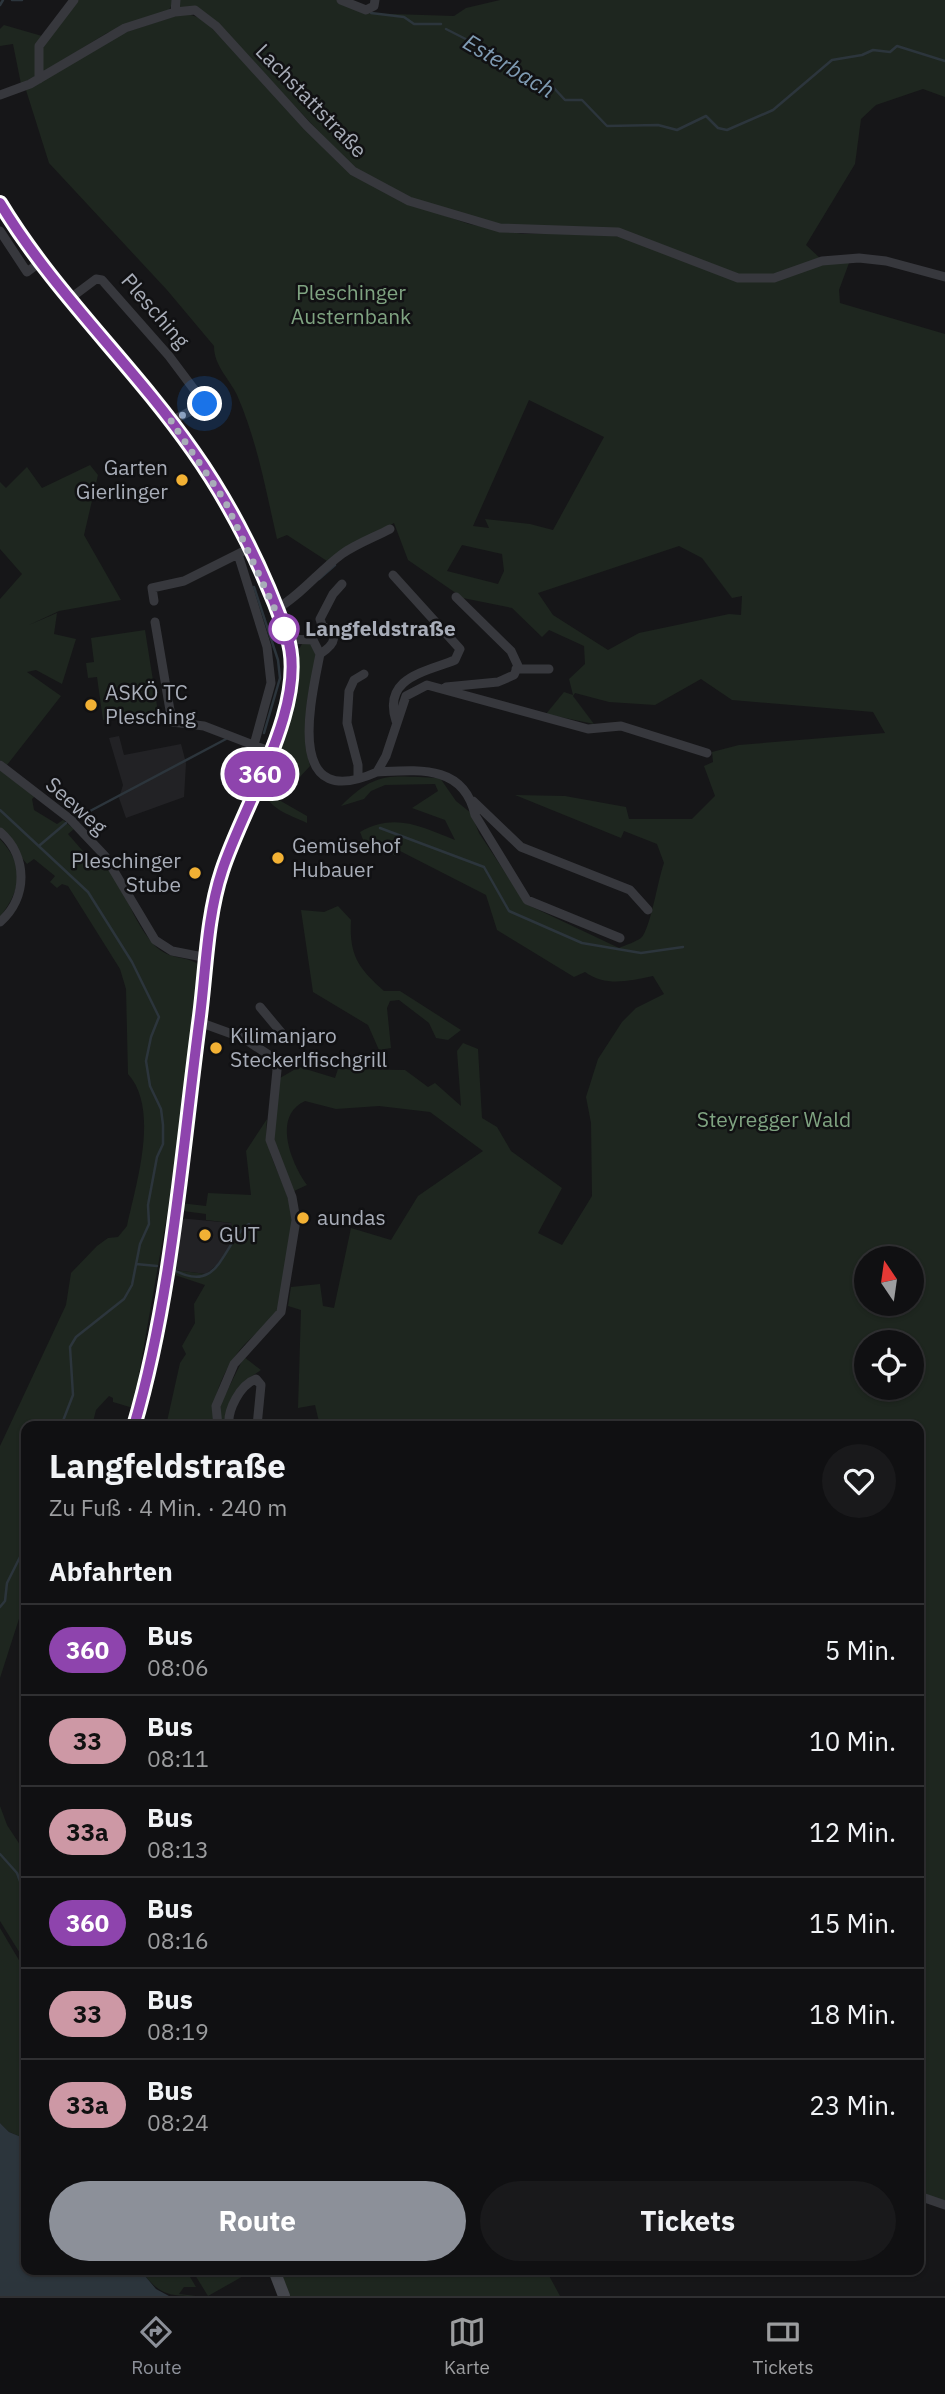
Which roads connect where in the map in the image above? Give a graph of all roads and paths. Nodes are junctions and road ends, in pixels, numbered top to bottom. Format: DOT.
graph roads {
  1 [pos="74,0"];
  2 [pos="176,0"];
  3 [pos="375,0"];
  4 [pos="345,3"];
  5 [pos="175,12"];
  6 [pos="39,79"];
  7 [pos="0,95"];
  8 [pos="0,203"];
  9 [pos="0,231"];
  10 [pos="40,263"];
  11 [pos="945,277"];
  12 [pos="68,300"];
  13 [pos="171,421"];
  14 [pos="390,528"];
  15 [pos="243,551"];
  16 [pos="393,575"];
  17 [pos="342,584"];
  18 [pos="456,597"];
  19 [pos="154,601"];
  20 [pos="275,610"];
  21 [pos="155,622"];
  22 [pos="288,639"];
  23 [pos="320,654"];
  24 [pos="516,669"];
  25 [pos="550,669"];
  26 [pos="364,674"];
  27 [pos="441,687"];
  28 [pos="396,721"];
  29 [pos="254,745"];
  30 [pos="270,751"];
  31 [pos="707,753"];
  32 [pos="0,765"];
  33 [pos="377,772"];
  34 [pos="358,778"];
  35 [pos="471,800"];
  36 [pos="0,832"];
  37 [pos="648,909"];
  38 [pos="0,922"];
  39 [pos="620,938"];
  40 [pos="208,958"];
  41 [pos="260,1007"];
  42 [pos="199,1022"];
  43 [pos="285,1037"];
  44 [pos="135,1421"];
  45 [pos="218,1421"];
  46 [pos="229,1421"];
  47 [pos="257,1421"];
  48 [pos="924,2198"];
  49 [pos="945,2205"];
  50 [pos="276,2275"];
  51 [pos="284,2296"];
  1 -- 6 [label="street"];
  2 -- 5 [label="street"];
  3 -- 4 [label="street"];
  5 -- 6 [label="street"];
  5 -- 11 [label="street, Lachstattstraße"];
  6 -- 7 [label="street"];
  8 -- 10 [label="main road"];
  9 -- 10 [label="street"];
  10 -- 12 [label="main road"];
  12 -- 13 [label="main road"];
  12 -- 13 [label="street, Plesching"];
  13 -- 15 [label="main road"];
  14 -- 20 [label="street"];
  15 -- 19 [label="street"];
  15 -- 20 [label="main road"];
  15 -- 29 [label="street"];
  16 -- 28 [label="street"];
  17 -- 23 [label="street"];
  18 -- 24 [label="street"];
  20 -- 22 [label="main road"];
  21 -- 29 [label="street"];
  22 -- 23 [label="street"];
  22 -- 30 [label="main road"];
  23 -- 34 [label="street"];
  24 -- 25 [label="street"];
  24 -- 27 [label="street"];
  26 -- 34 [label="street"];
  27 -- 28 [label="street"];
  27 -- 31 [label="street"];
  28 -- 33 [label="street"];
  29 -- 30 [label="street"];
  30 -- 40 [label="main road"];
  32 -- 40 [label="street, Seeweg"];
  33 -- 34 [label="street"];
  33 -- 35 [label="street"];
  35 -- 37 [label="street"];
  35 -- 39 [label="street"];
  36 -- 38 [label="street"];
  40 -- 42 [label="main road"];
  41 -- 43 [label="street"];
  42 -- 44 [label="main road"];
  42 -- 45 [label="street"];
  46 -- 47 [label="street"];
  48 -- 49 [label="street"];
  50 -- 51 [label="main road"];
}
